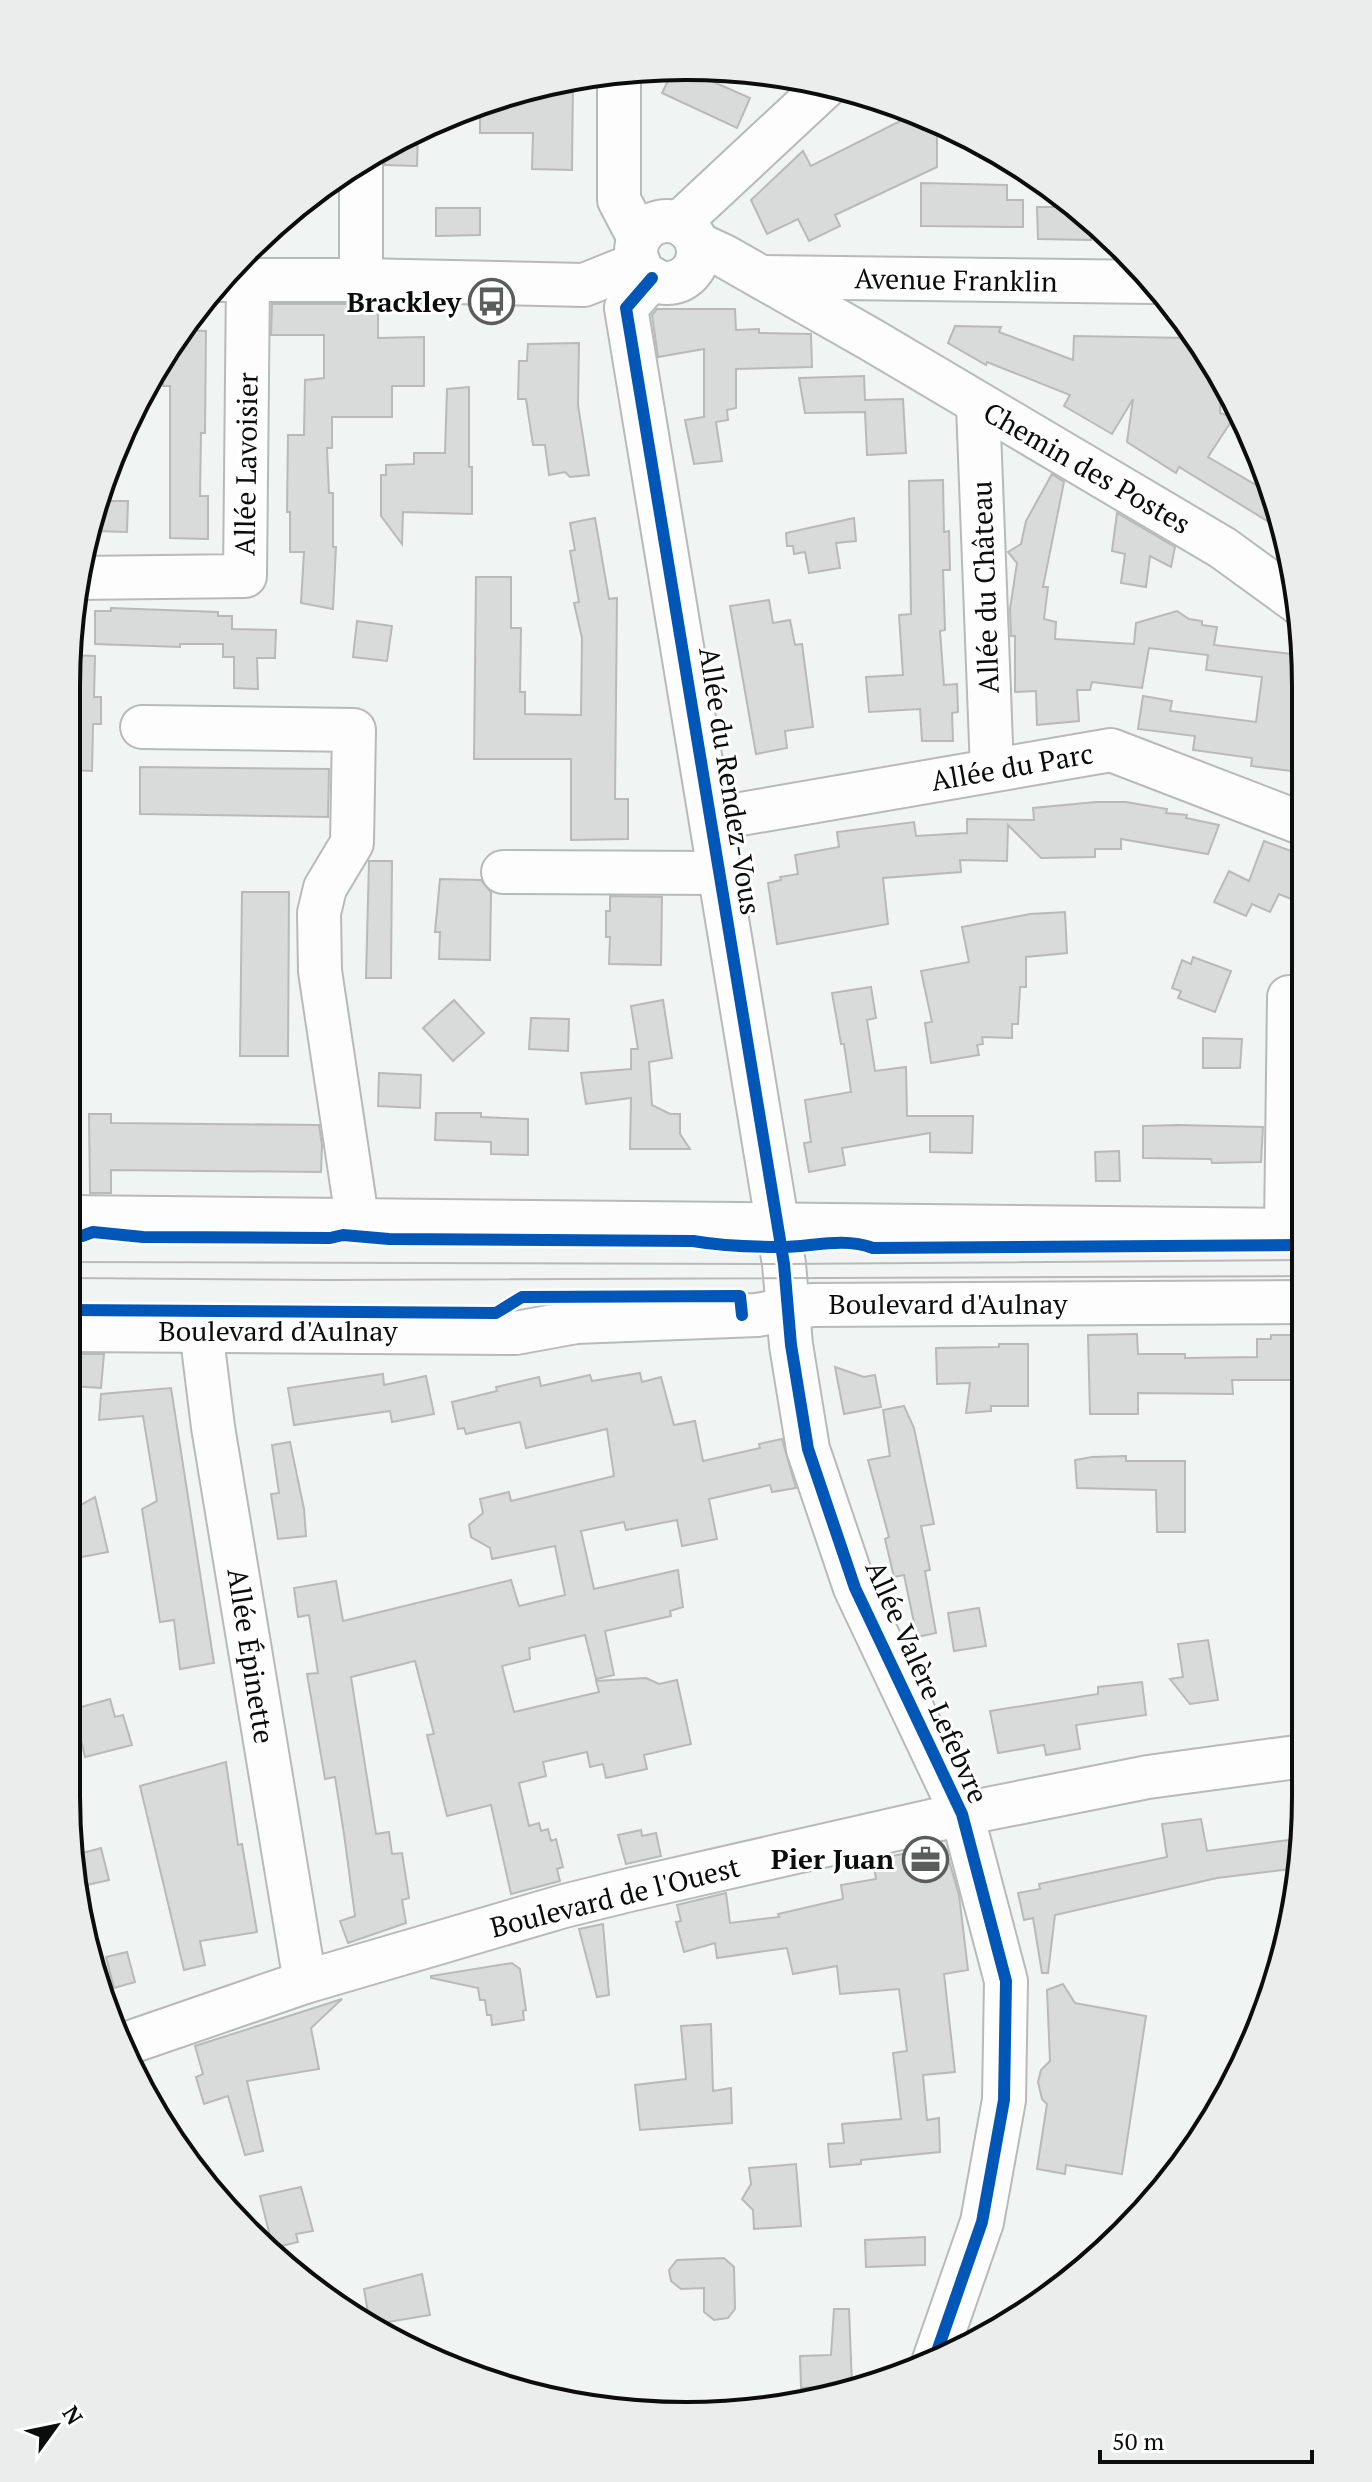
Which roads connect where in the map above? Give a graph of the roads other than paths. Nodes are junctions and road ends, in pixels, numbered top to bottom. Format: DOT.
graph roads {
  1 [pos="619,84"];
  2 [pos="818,95"];
  3 [pos="361,175"];
  4 [pos="690,245"];
  5 [pos="639,272"];
  6 [pos="758,277"];
  7 [pos="886,279"];
  8 [pos="236,280"];
  9 [pos="361,280"];
  10 [pos="1138,282"];
  11 [pos="233,283"];
  12 [pos="870,339"];
  13 [pos="978,405"];
  14 [pos="90,578"];
  15 [pos="1284,593"];
  16 [pos="142,727"];
  17 [pos="992,770"];
  18 [pos="712,819"];
  19 [pos="1292,820"];
  20 [pos="503,872"];
  21 [pos="721,873"];
  22 [pos="1289,997"];
  23 [pos="1292,1137"];
  24 [pos="80,1217"];
  25 [pos="357,1218"];
  26 [pos="778,1225"];
  27 [pos="1292,1230"];
  28 [pos="1292,1302"];
  29 [pos="787,1306"];
  30 [pos="80,1330"];
  31 [pos="201,1330"];
  32 [pos="1292,1758"];
  33 [pos="962,1814"];
  34 [pos="305,1982"];
  35 [pos="132,2042"];
  36 [pos="939,2347"];
  1 -- 5 [label="street, Allée du Rendez-Vous"];
  2 -- 4 [label="street"];
  3 -- 9 [label="street"];
  4 -- 5 [label="street"];
  4 -- 5 [label="street"];
  4 -- 6 [label="street, Avenue Franklin"];
  5 -- 9 [label="street"];
  5 -- 18 [label="street, Allée du Rendez-Vous"];
  6 -- 7 [label="street, Avenue Franklin"];
  6 -- 12 [label="street, Chemin des Postes"];
  7 -- 10 [label="street, Avenue Franklin"];
  7 -- 12 [label="street"];
  8 -- 9 [label="street"];
  11 -- 14 [label="street, Allée Lavoisier"];
  12 -- 13 [label="street, Chemin des Postes"];
  13 -- 15 [label="street, Chemin des Postes"];
  13 -- 17 [label="street, Allée du Château"];
  16 -- 25 [label="street"];
  17 -- 18 [label="street, Allée du Parc"];
  17 -- 19 [label="street, Allée du Parc"];
  18 -- 21 [label="street, Allée du Rendez-Vous"];
  20 -- 21 [label="street"];
  21 -- 26 [label="street, Allée du Rendez-Vous"];
  22 -- 23 [label="street"];
  24 -- 25 [label="street"];
  25 -- 26 [label="street"];
  26 -- 27 [label="street"];
  26 -- 29 [label="street, Allée du Rendez-Vous"];
  28 -- 29 [label="street, Boulevard d'Aulnay"];
  29 -- 31 [label="street, Boulevard d'Aulnay"];
  29 -- 33 [label="street, Allée Valère Lefebvre"];
  30 -- 31 [label="street, Boulevard d'Aulnay"];
  31 -- 34 [label="street, Allée Épinette"];
  32 -- 33 [label="street, Boulevard de l'Ouest"];
  33 -- 34 [label="street, Boulevard de l'Ouest"];
  33 -- 36 [label="street, Allée Valère Lefebvre"];
  34 -- 35 [label="street, Boulevard de l'Ouest"];
}
